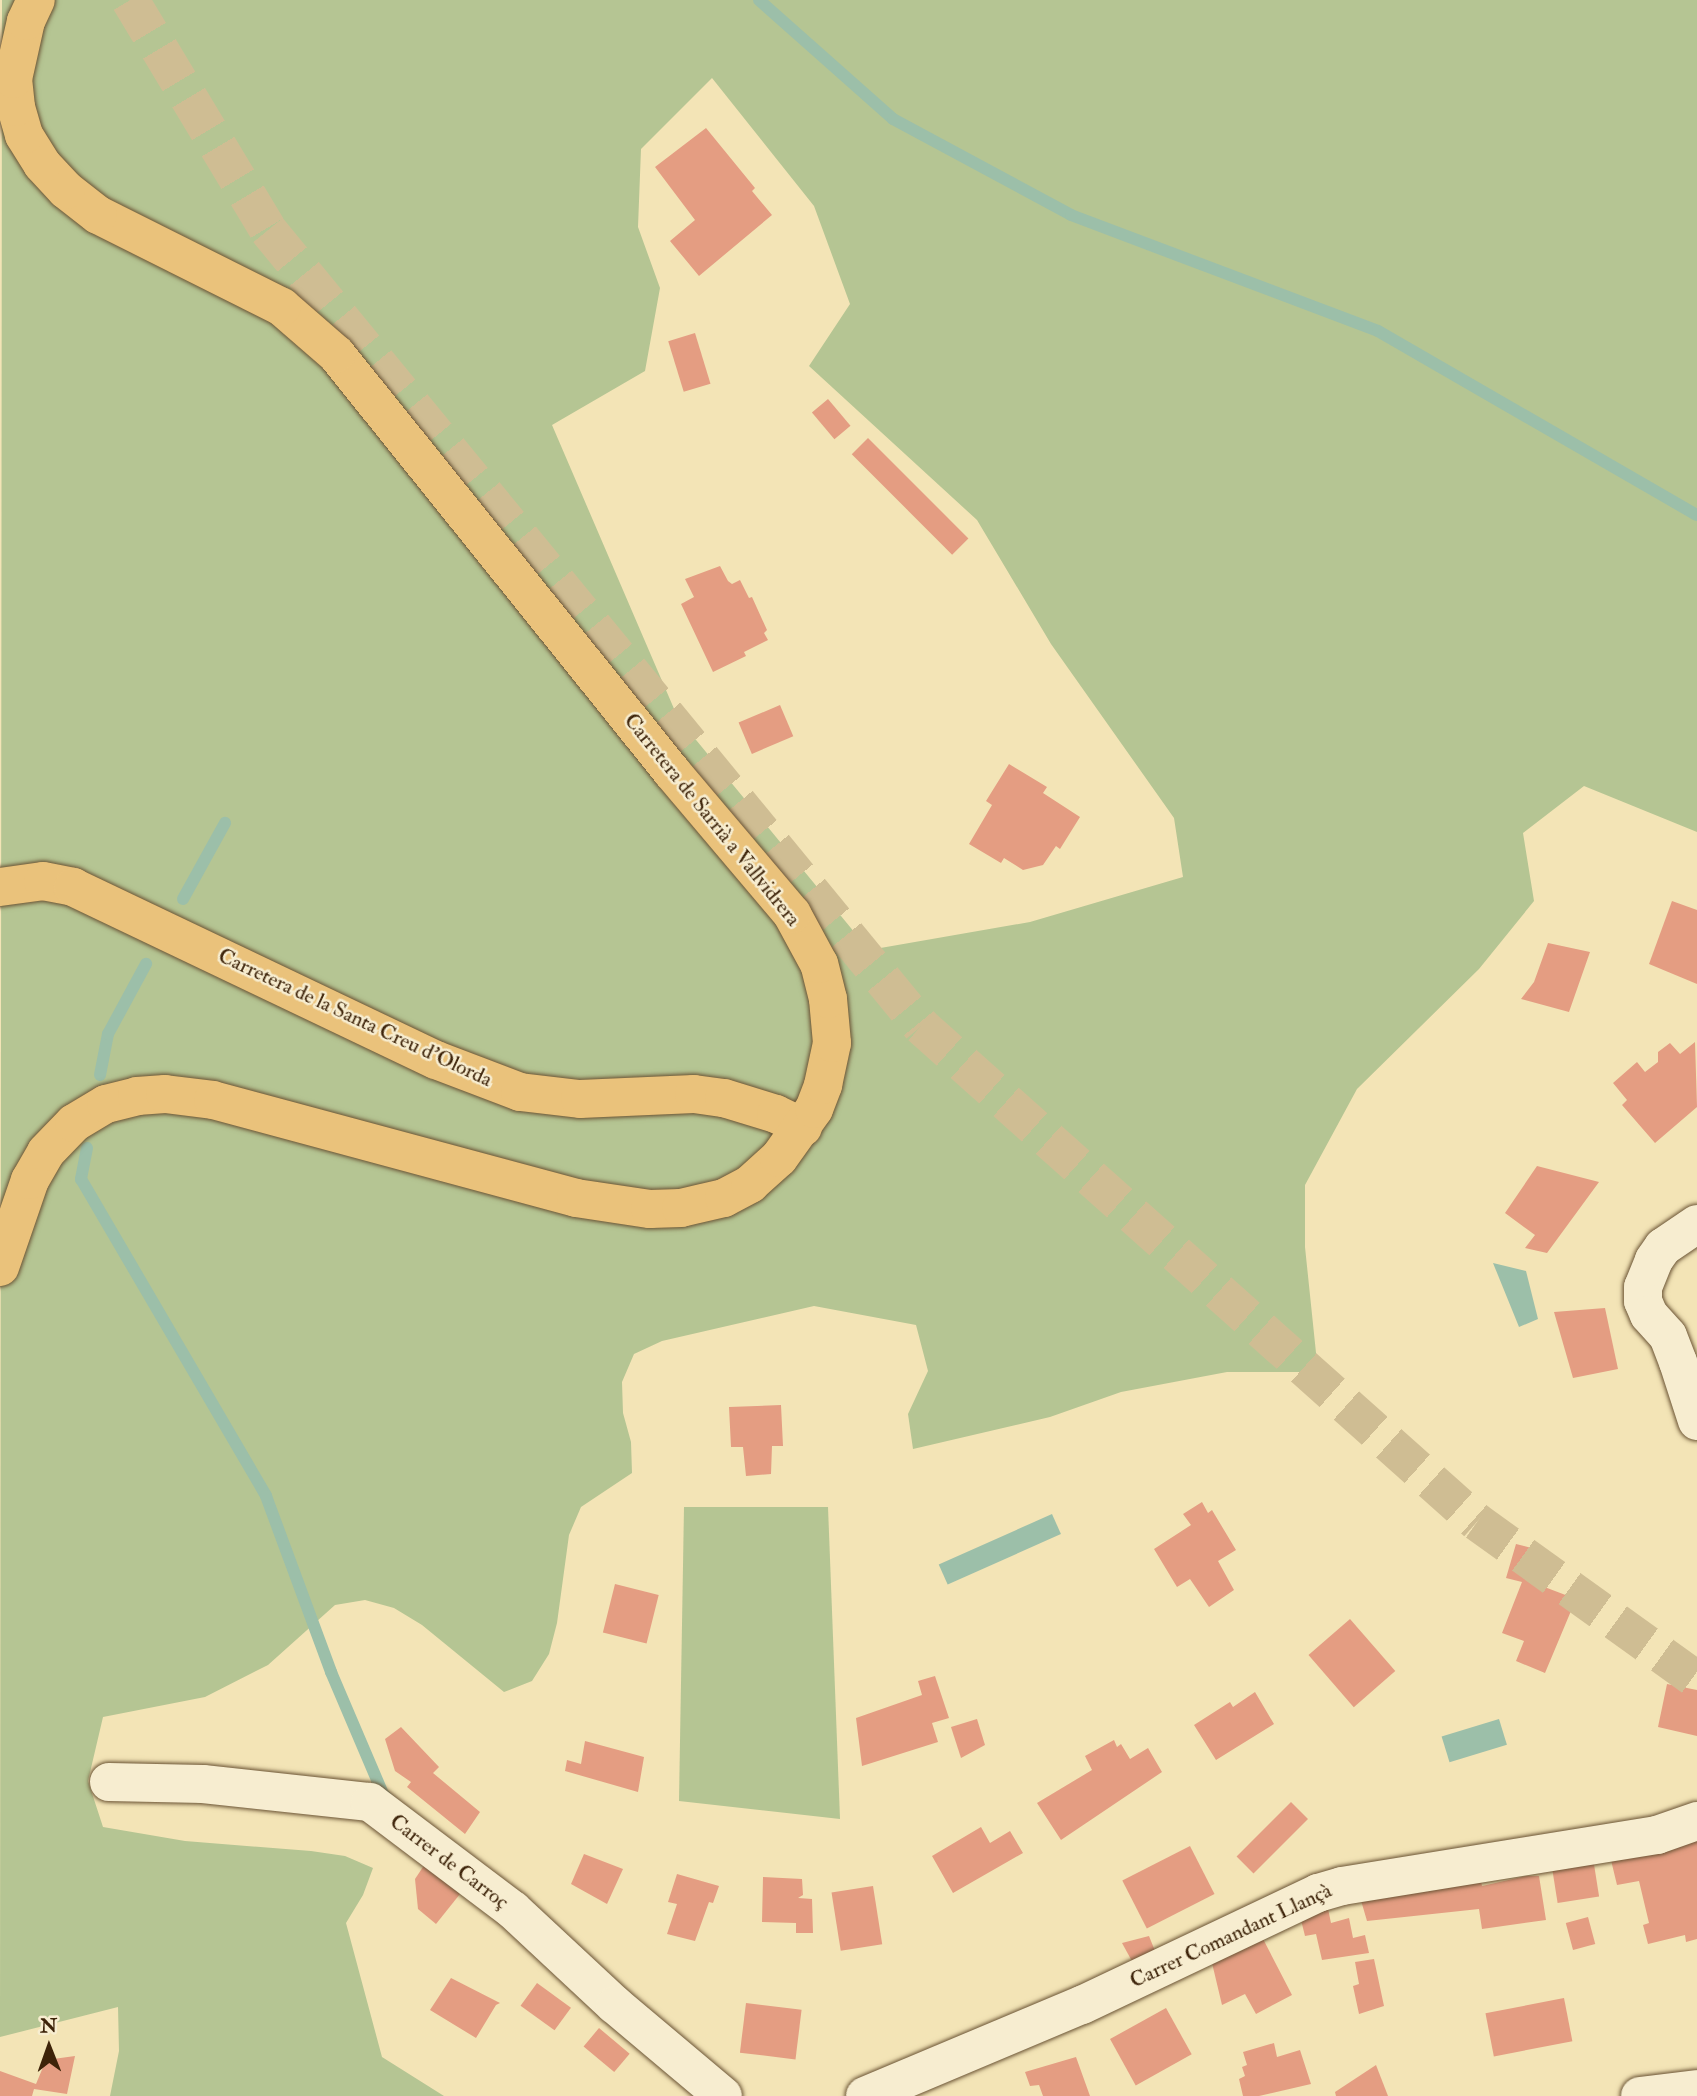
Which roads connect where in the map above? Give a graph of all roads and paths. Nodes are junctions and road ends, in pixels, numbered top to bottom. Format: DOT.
graph roads {
  1 [pos="36,0"];
  2 [pos="0,887"];
  3 [pos="803,1127"];
  4 [pos="1697,1224"];
  5 [pos="0,1267"];
  6 [pos="1697,1421"];
  7 [pos="109,1782"];
  8 [pos="1697,1821"];
  9 [pos="1697,2088"];
  10 [pos="723,2096"];
  11 [pos="866,2096"];
  12 [pos="1640,2096"];
  1 -- 3 [label="main road, Carretera de Sarrià a Vallvidrera"];
  2 -- 3 [label="main road, Carretera de la Santa Creu d'Olorda"];
  3 -- 5 [label="main road, Carretera de Sarrià a Vallvidrera"];
  4 -- 6 [label="street"];
  7 -- 10 [label="street, Carrer de Carroç"];
  8 -- 11 [label="street, Carrer Comandant Llançà"];
  9 -- 12 [label="street"];
}
